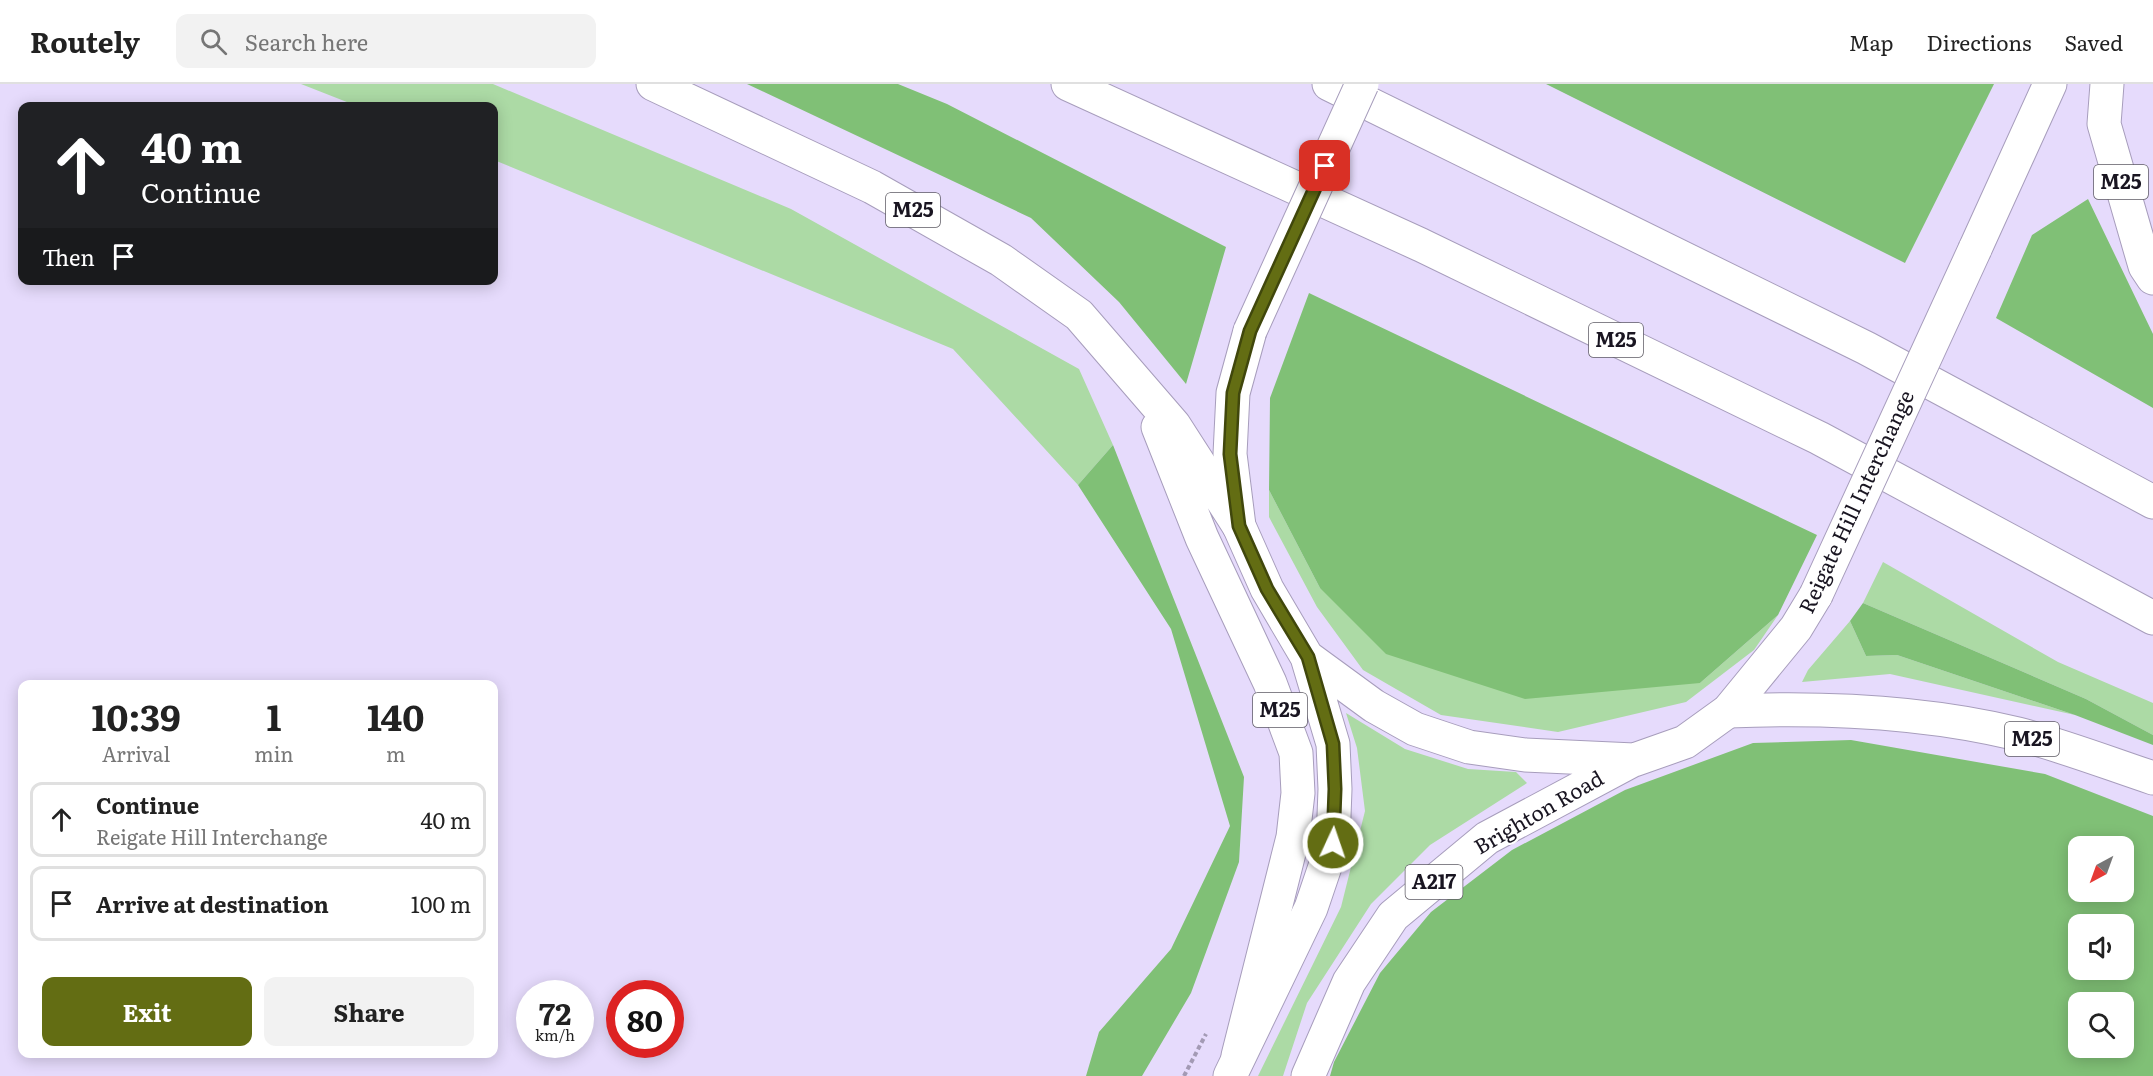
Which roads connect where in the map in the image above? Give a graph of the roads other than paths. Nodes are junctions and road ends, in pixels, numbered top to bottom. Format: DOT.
graph roads {
  1 [pos="653,84"];
  2 [pos="1068,84"];
  3 [pos="1329,84"];
  4 [pos="1362,84"];
  5 [pos="2050,84"];
  6 [pos="2108,84"];
  7 [pos="2153,278"];
  8 [pos="1139,384"];
  9 [pos="2153,502"];
  10 [pos="1239,526"];
  11 [pos="2153,618"];
  12 [pos="1308,657"];
  13 [pos="1728,711"];
  14 [pos="1634,760"];
  15 [pos="2153,778"];
  16 [pos="1234,1066"];
  17 [pos="1308,1076"];
  1 -- 8 [label="highway, M25"];
  2 -- 11 [label="highway, M25"];
  3 -- 9 [label="highway"];
  4 -- 10 [label="highway, Reigate Hill Interchange, bridge"];
  5 -- 13 [label="highway, Reigate Hill Interchange, bridge"];
  6 -- 7 [label="highway, M25"];
  8 -- 10 [label="highway, M25"];
  8 -- 16 [label="highway, M25"];
  10 -- 12 [label="highway, Reigate Hill Interchange"];
  12 -- 14 [label="highway, Reigate Hill Interchange"];
  12 -- 16 [label="highway"];
  13 -- 14 [label="highway, Reigate Hill Interchange"];
  13 -- 15 [label="highway, M25"];
  14 -- 17 [label="highway, Brighton Road / A217"];
}
